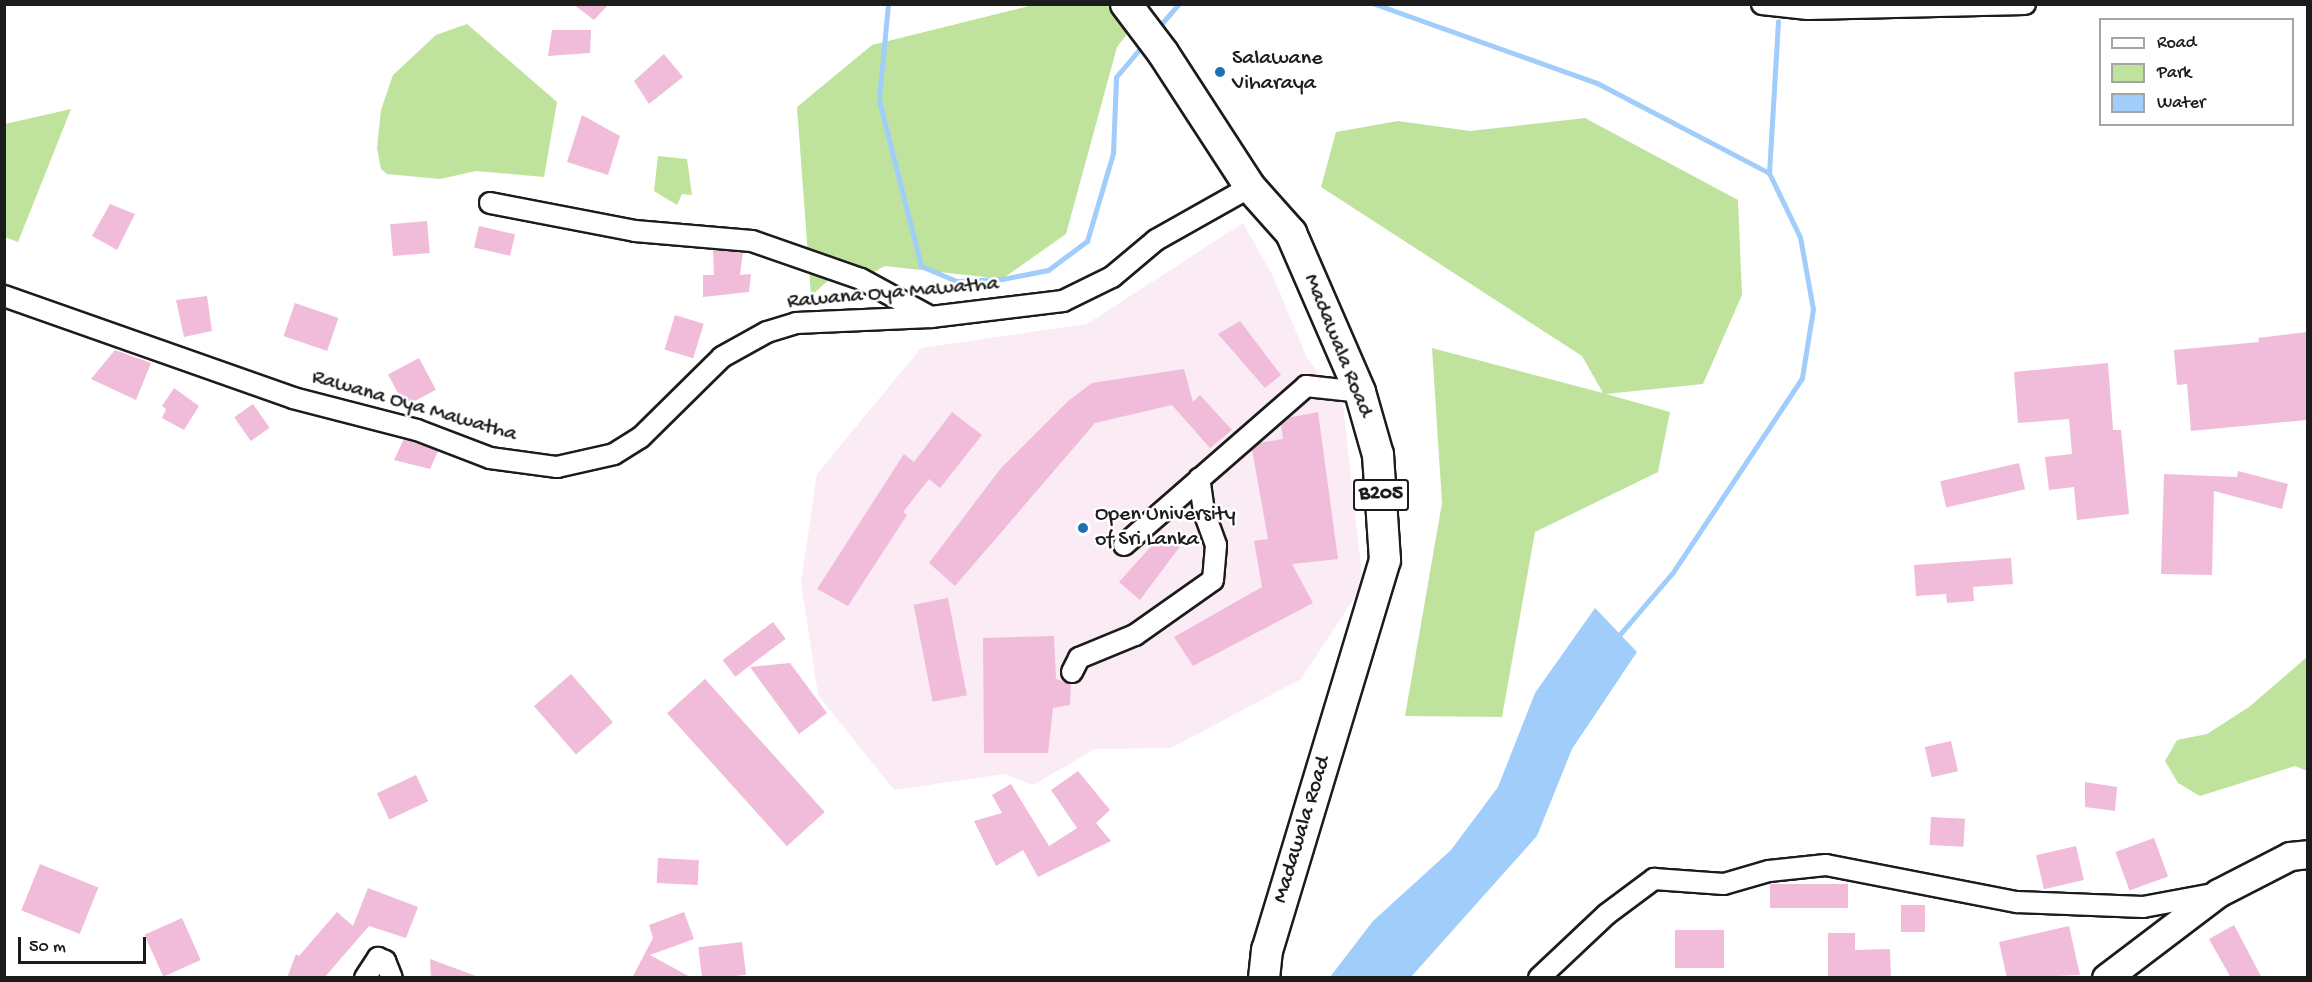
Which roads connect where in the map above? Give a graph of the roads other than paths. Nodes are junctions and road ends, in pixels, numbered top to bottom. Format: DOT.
graph roads {
  1 [pos="1762,4"];
  2 [pos="2025,4"];
  3 [pos="1127,7"];
  4 [pos="1250,187"];
  5 [pos="490,203"];
  6 [pos="4,296"];
  7 [pos="931,317"];
  8 [pos="1360,392"];
  9 [pos="1199,478"];
  10 [pos="1124,545"];
  11 [pos="1072,672"];
  12 [pos="2307,854"];
  13 [pos="2218,893"];
  14 [pos="365,978"];
  15 [pos="392,978"];
  16 [pos="1264,978"];
  17 [pos="1539,978"];
  18 [pos="2106,978"];
  1 -- 2 [label="street"];
  3 -- 4 [label="main road, Madawala Road / B205"];
  4 -- 7 [label="street, Rawana Oya Mawatha"];
  4 -- 8 [label="main road, Madawala Road / B205"];
  5 -- 7 [label="street"];
  6 -- 7 [label="street, Rawana Oya Mawatha"];
  8 -- 9 [label="street"];
  8 -- 16 [label="main road, Madawala Road / B205"];
  9 -- 10 [label="street"];
  9 -- 11 [label="street"];
  12 -- 13 [label="street"];
  13 -- 17 [label="street"];
  13 -- 18 [label="street"];
  14 -- 15 [label="street"];
}
